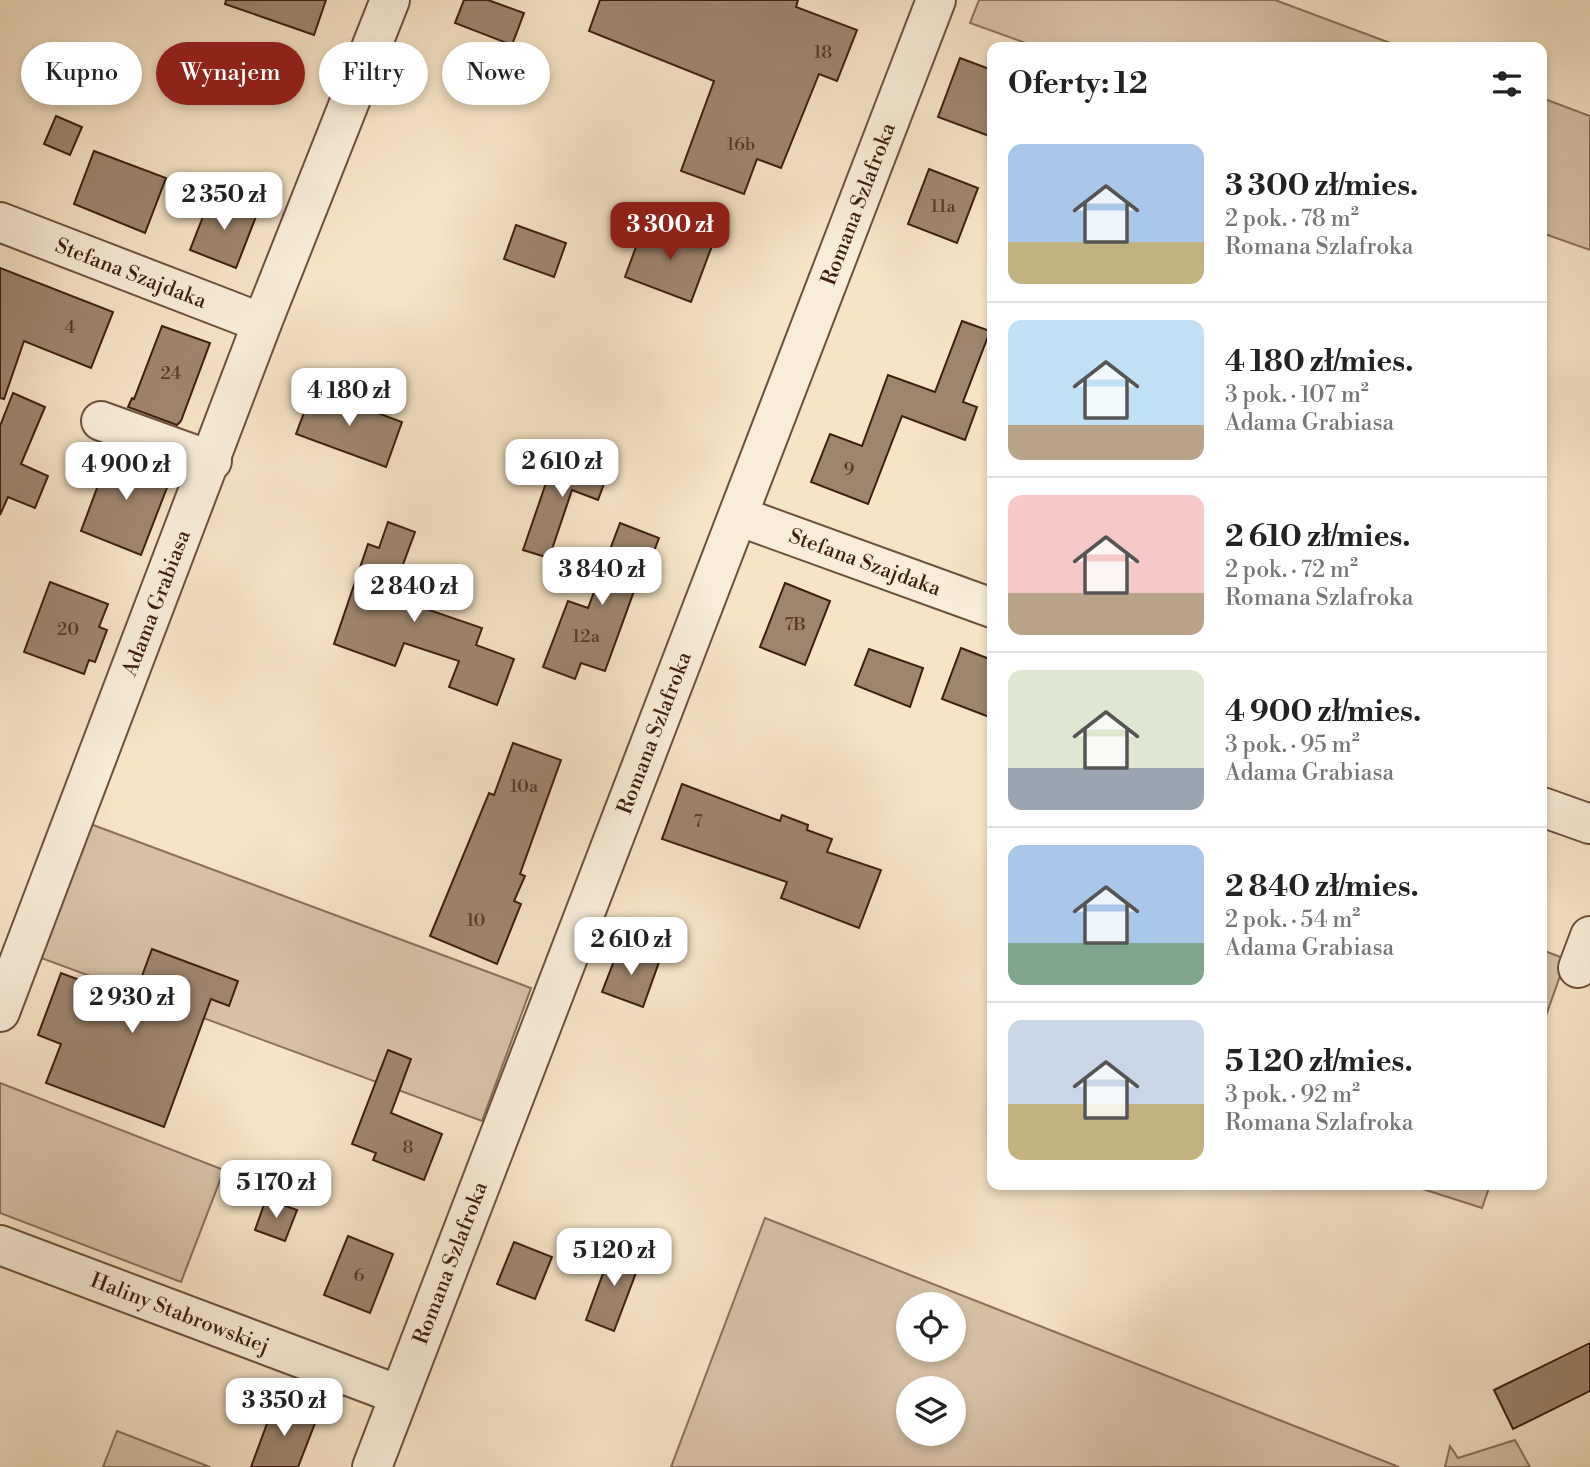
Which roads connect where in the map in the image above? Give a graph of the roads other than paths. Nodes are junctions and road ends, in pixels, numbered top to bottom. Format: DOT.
graph roads {
  1 [pos="390,0"];
  2 [pos="936,0"];
  3 [pos="0,222"];
  4 [pos="262,323"];
  5 [pos="101,421"];
  6 [pos="212,461"];
  7 [pos="738,516"];
  8 [pos="987,606"];
  9 [pos="1547,809"];
  10 [pos="1590,824"];
  11 [pos="0,1012"];
  12 [pos="0,1245"];
  13 [pos="400,1395"];
  14 [pos="372,1467"];
  1 -- 4 [label="street, Adama Grabiasa"];
  2 -- 7 [label="street, Romana Szlafroka"];
  3 -- 4 [label="street, Stefana Szajdaka"];
  4 -- 6 [label="street, Adama Grabiasa"];
  5 -- 6 [label="street"];
  6 -- 11 [label="street, Adama Grabiasa"];
  7 -- 8 [label="street, Stefana Szajdaka"];
  7 -- 13 [label="street, Romana Szlafroka"];
  9 -- 10 [label="street"];
  12 -- 13 [label="street, Haliny Stabrowskiej"];
  13 -- 14 [label="street, Romana Szlafroka"];
}
